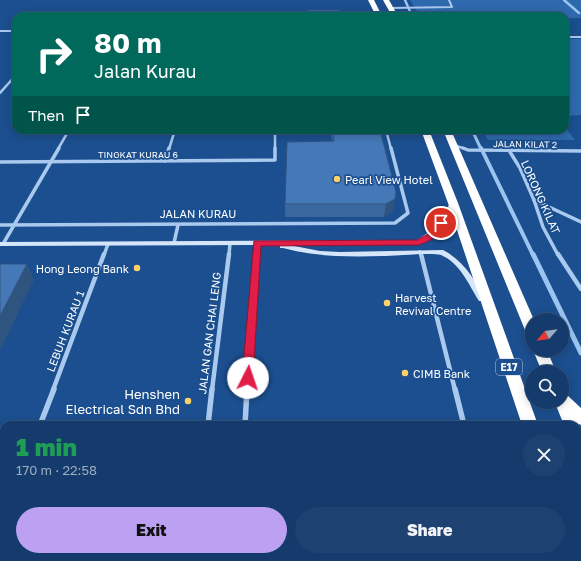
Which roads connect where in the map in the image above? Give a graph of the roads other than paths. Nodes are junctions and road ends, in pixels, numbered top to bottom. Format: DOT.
graph roads {
  1 [pos="386,0"];
  2 [pos="449,0"];
  3 [pos="372,2"];
  4 [pos="390,8"];
  5 [pos="373,12"];
  6 [pos="377,12"];
  7 [pos="392,12"];
  8 [pos="12,30"];
  9 [pos="0,31"];
  10 [pos="569,37"];
  11 [pos="581,37"];
  12 [pos="12,80"];
  13 [pos="0,93"];
  14 [pos="68,134"];
  15 [pos="174,134"];
  16 [pos="275,134"];
  17 [pos="387,134"];
  18 [pos="427,134"];
  19 [pos="449,134"];
  20 [pos="453,145"];
  21 [pos="468,150"];
  22 [pos="581,151"];
  23 [pos="510,152"];
  24 [pos="458,157"];
  25 [pos="51,161"];
  26 [pos="165,161"];
  27 [pos="0,162"];
  28 [pos="534,200"];
  29 [pos="453,203"];
  30 [pos="581,222"];
  31 [pos="0,225"];
  32 [pos="14,225"];
  33 [pos="178,225"];
  34 [pos="174,243"];
  35 [pos="230,243"];
  36 [pos="256,243"];
  37 [pos="1,244"];
  38 [pos="108,244"];
  39 [pos="276,244"];
  40 [pos="420,252"];
  41 [pos="579,283"];
  42 [pos="581,289"];
  43 [pos="488,308"];
  44 [pos="525,314"];
  45 [pos="569,407"];
  46 [pos="565,409"];
  47 [pos="581,418"];
  48 [pos="42,421"];
  49 [pos="208,421"];
  50 [pos="245,421"];
  51 [pos="463,421"];
  52 [pos="529,421"];
  53 [pos="570,421"];
  1 -- 4 [label="highway"];
  2 -- 4 [label="street"];
  3 -- 5 [label="highway"];
  3 -- 6 [label="highway"];
  4 -- 7 [label="highway"];
  8 -- 9 [label="street"];
  10 -- 11 [label="street"];
  12 -- 13 [label="street"];
  14 -- 25 [label="street"];
  15 -- 26 [label="street"];
  16 -- 26 [label="street, TINGKAT KURAU 6"];
  17 -- 33 [label="street, JALAN KURAU"];
  18 -- 29 [label="highway, E17"];
  19 -- 20 [label="highway"];
  20 -- 21 [label="street, JALAN KILAT 2"];
  20 -- 24 [label="highway"];
  21 -- 23 [label="street, JALAN KILAT 2"];
  21 -- 24 [label="street"];
  22 -- 23 [label="street, JALAN KILAT 2"];
  23 -- 28 [label="street, LORONG KILAT"];
  24 -- 44 [label="highway"];
  25 -- 26 [label="street, TINGKAT KURAU 6"];
  25 -- 27 [label="street, TINGKAT KURAU 6"];
  25 -- 32 [label="street"];
  28 -- 30 [label="street"];
  28 -- 41 [label="street, LORONG KILAT"];
  29 -- 39 [label="street"];
  29 -- 43 [label="highway, E17"];
  31 -- 32 [label="street, JALAN KURAU"];
  32 -- 33 [label="street, JALAN KURAU"];
  32 -- 37 [label="street"];
  33 -- 34 [label="street"];
  34 -- 35 [label="street"];
  34 -- 38 [label="street"];
  35 -- 36 [label="street"];
  35 -- 49 [label="street, JALAN GAN CHAI LENG"];
  36 -- 39 [label="street"];
  36 -- 50 [label="street"];
  37 -- 38 [label="street"];
  38 -- 48 [label="street, LEBUH KURAU 1"];
  39 -- 40 [label="street"];
  40 -- 43 [label="street"];
  40 -- 51 [label="street"];
  41 -- 42 [label="street, LORONG KILAT"];
  43 -- 52 [label="highway, E17"];
  45 -- 47 [label="highway"];
  46 -- 53 [label="highway"];
}
